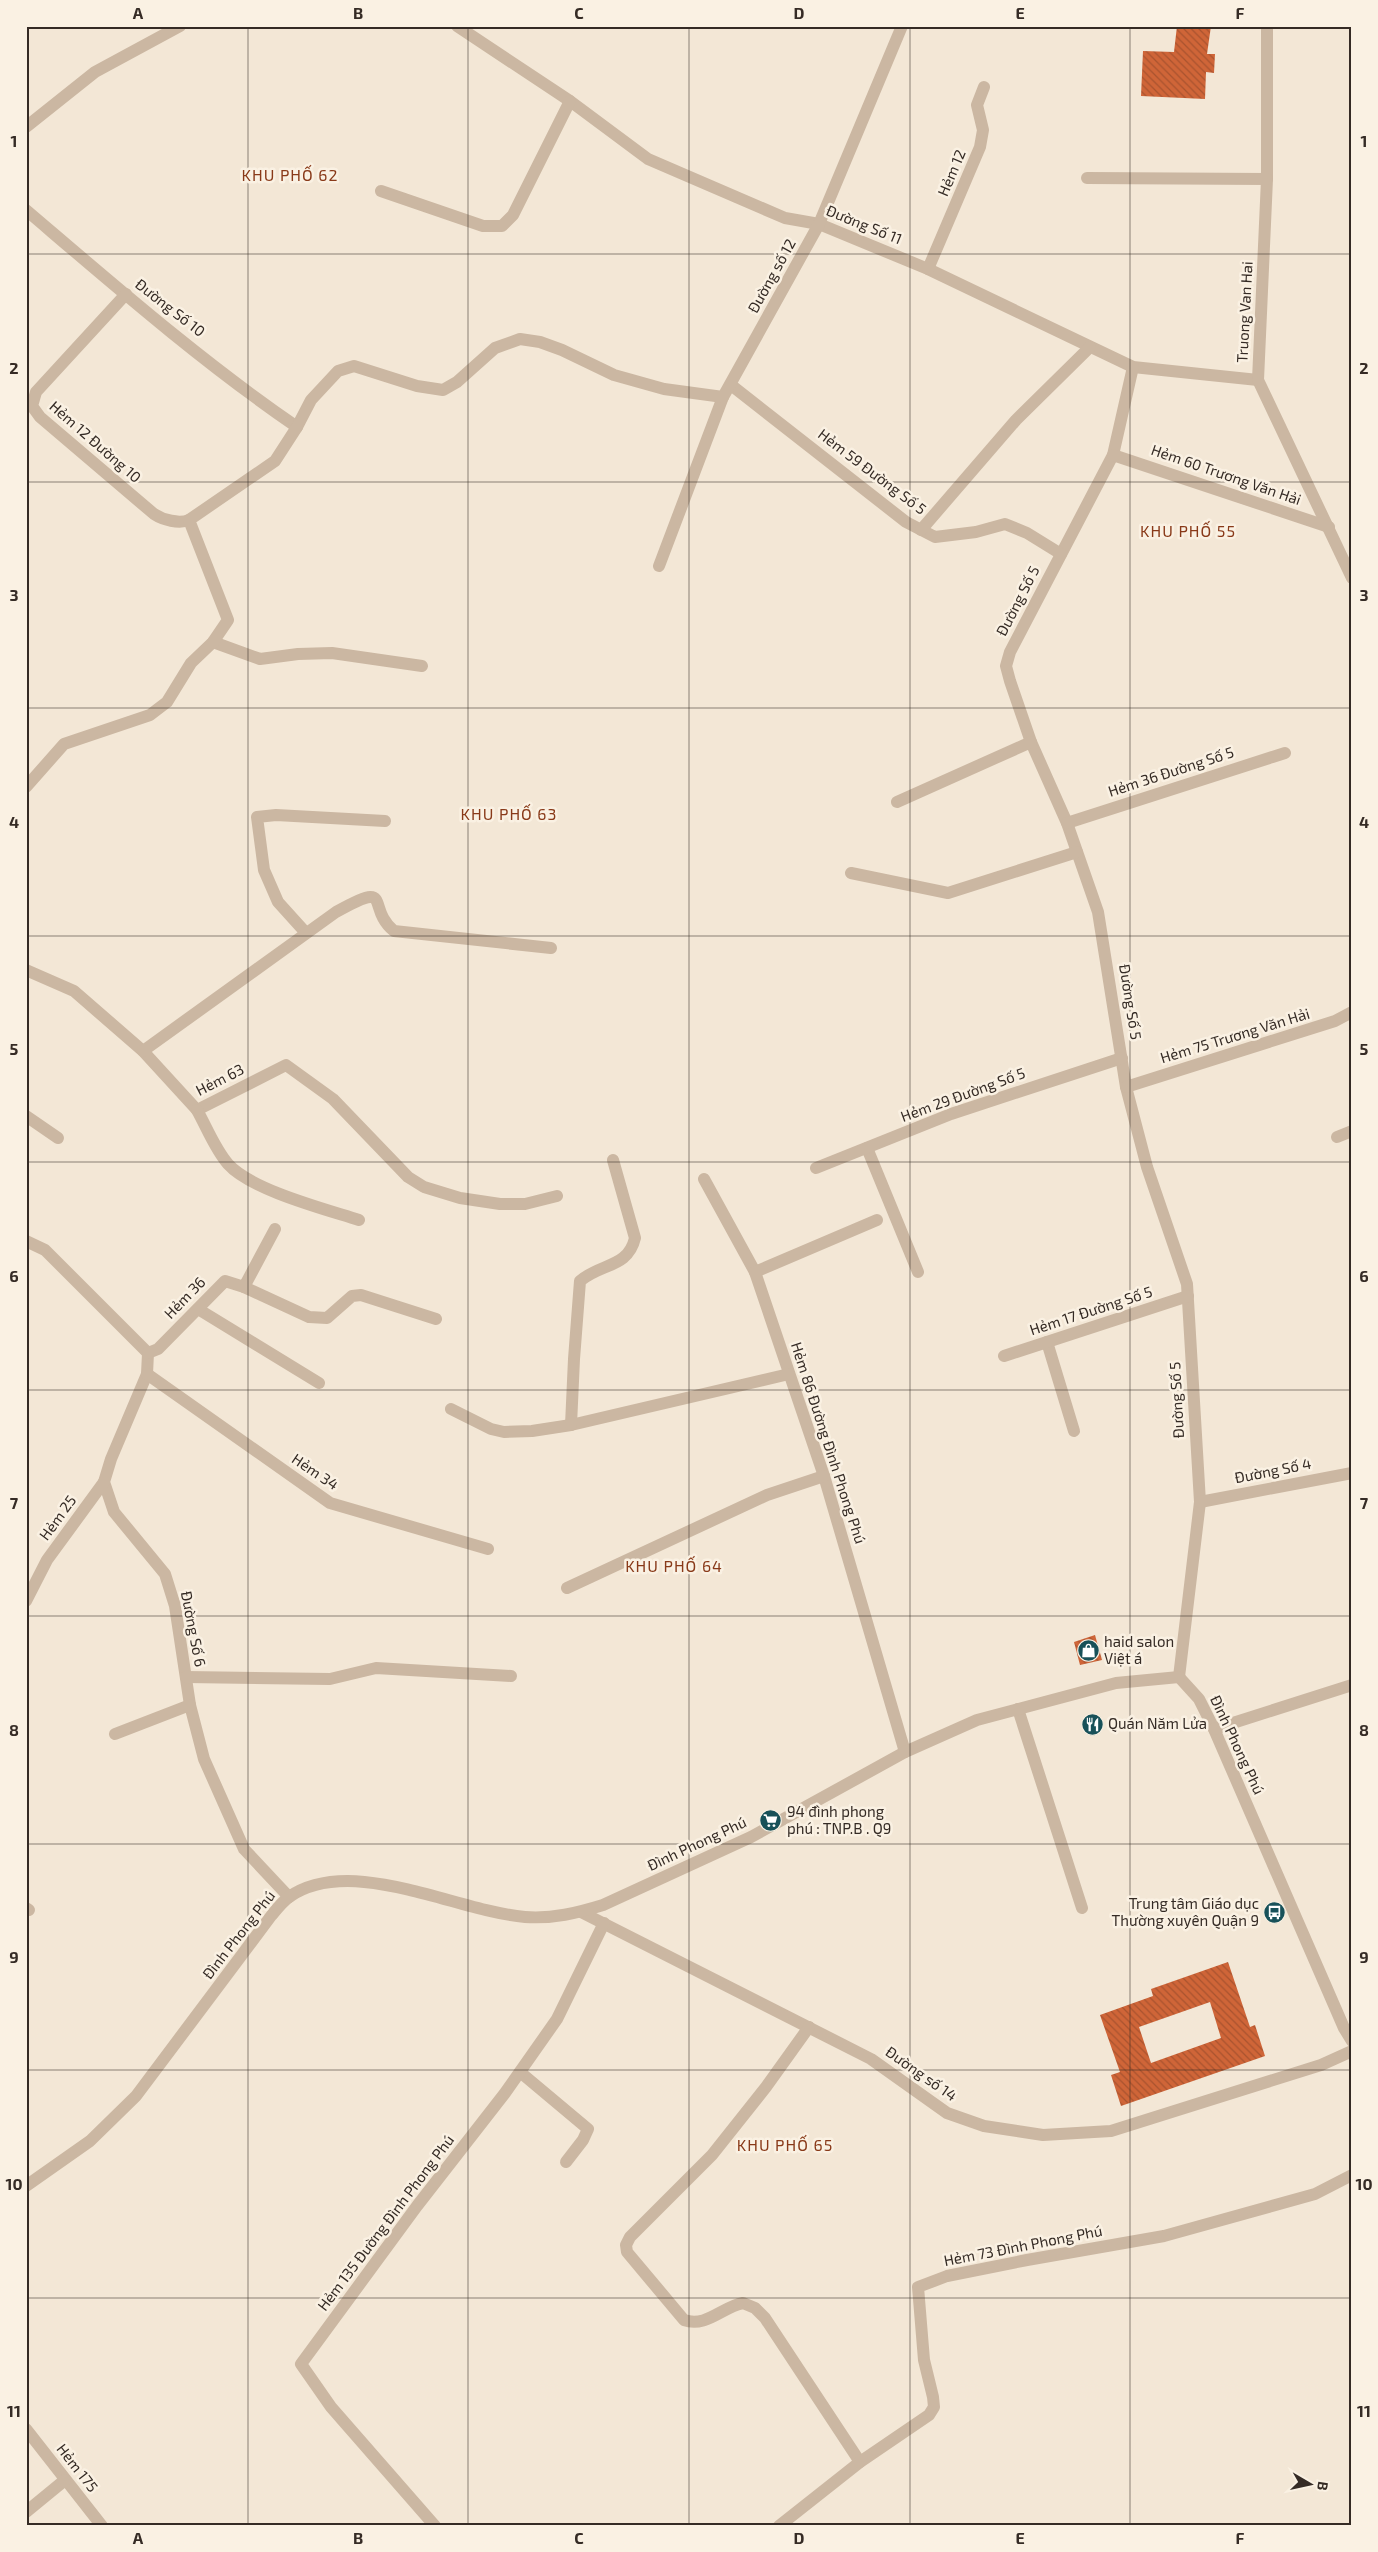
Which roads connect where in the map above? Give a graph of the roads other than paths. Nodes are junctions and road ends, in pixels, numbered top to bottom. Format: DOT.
graph roads {
  1 [pos="180,26"];
  2 [pos="457,26"];
  3 [pos="902,26"];
  4 [pos="1267,26"];
  5 [pos="984,87"];
  6 [pos="570,101"];
  7 [pos="26,127"];
  8 [pos="1087,178"];
  9 [pos="1267,179"];
  10 [pos="380,191"];
  11 [pos="26,210"];
  12 [pos="819,224"];
  13 [pos="928,269"];
  14 [pos="126,294"];
  15 [pos="1090,347"];
  16 [pos="1133,367"];
  17 [pos="1258,380"];
  18 [pos="731,385"];
  19 [pos="723,397"];
  20 [pos="297,427"];
  21 [pos="1113,455"];
  22 [pos="189,520"];
  23 [pos="1329,527"];
  24 [pos="921,530"];
  25 [pos="1061,554"];
  26 [pos="659,566"];
  27 [pos="1352,578"];
  28 [pos="213,642"];
  29 [pos="422,666"];
  30 [pos="1031,742"];
  31 [pos="1285,753"];
  32 [pos="26,786"];
  33 [pos="897,802"];
  34 [pos="385,821"];
  35 [pos="1067,823"];
  36 [pos="1077,852"];
  37 [pos="850,873"];
  38 [pos="306,933"];
  39 [pos="552,948"];
  40 [pos="26,970"];
  41 [pos="1352,1012"];
  42 [pos="143,1051"];
  43 [pos="1122,1058"];
  44 [pos="1126,1087"];
  45 [pos="197,1110"];
  46 [pos="26,1116"];
  47 [pos="1352,1131"];
  48 [pos="58,1138"];
  49 [pos="1337,1138"];
  50 [pos="867,1148"];
  51 [pos="613,1160"];
  52 [pos="816,1168"];
  53 [pos="704,1179"];
  54 [pos="557,1196"];
  55 [pos="359,1220"];
  56 [pos="877,1220"];
  57 [pos="275,1229"];
  58 [pos="26,1241"];
  59 [pos="754,1272"];
  60 [pos="918,1272"];
  61 [pos="244,1287"];
  62 [pos="1188,1296"];
  63 [pos="198,1309"];
  64 [pos="436,1319"];
  65 [pos="1047,1342"];
  66 [pos="148,1353"];
  67 [pos="1004,1356"];
  68 [pos="147,1374"];
  69 [pos="789,1374"];
  70 [pos="319,1383"];
  71 [pos="451,1409"];
  72 [pos="571,1425"];
  73 [pos="1074,1431"];
  74 [pos="1352,1473"];
  75 [pos="824,1476"];
  76 [pos="104,1482"];
  77 [pos="1200,1502"];
  78 [pos="488,1549"];
  79 [pos="568,1588"];
  80 [pos="26,1601"];
  81 [pos="511,1676"];
  82 [pos="186,1677"];
  83 [pos="1179,1677"];
  84 [pos="1352,1685"];
  85 [pos="190,1705"];
  86 [pos="1018,1709"];
  87 [pos="1214,1729"];
  88 [pos="115,1734"];
  89 [pos="905,1752"];
  90 [pos="289,1897"];
  91 [pos="1082,1908"];
  92 [pos="581,1912"];
  93 [pos="604,1923"];
  94 [pos="1348,2026"];
  95 [pos="808,2027"];
  96 [pos="1352,2041"];
  97 [pos="1352,2051"];
  98 [pos="520,2072"];
  99 [pos="566,2162"];
  100 [pos="1352,2175"];
  101 [pos="26,2186"];
  102 [pos="26,2429"];
  103 [pos="860,2462"];
  104 [pos="65,2480"];
  105 [pos="26,2512"];
  106 [pos="102,2526"];
  107 [pos="434,2526"];
  108 [pos="779,2526"];
  1 -- 7 [label="street"];
  2 -- 6 [label="street, Đường Số 11"];
  3 -- 12 [label="street, Đường số 12"];
  4 -- 9 [label="street, Truong Van Hai"];
  5 -- 13 [label="street, Hẻm 12"];
  6 -- 10 [label="street"];
  6 -- 12 [label="street, Đường Số 11"];
  8 -- 9 [label="street"];
  9 -- 17 [label="street, Truong Van Hai"];
  11 -- 14 [label="street, Đường Số 10"];
  12 -- 13 [label="street, Đường Số 11"];
  12 -- 18 [label="street, Đường số 12"];
  13 -- 15 [label="street, Đường Số 11"];
  14 -- 20 [label="street, Đường Số 10"];
  14 -- 22 [label="street, Hẻm 12 Đường 10"];
  15 -- 16 [label="street, Đường Số 11"];
  15 -- 24 [label="street"];
  16 -- 17 [label="street, Đường Số 11"];
  16 -- 21 [label="street, Đường Số 5"];
  17 -- 23 [label="street, Truong Van Hai"];
  18 -- 19 [label="street, Đường số 12"];
  18 -- 24 [label="street, Hẻm 59 Đường Số 5"];
  19 -- 20 [label="street"];
  19 -- 26 [label="street, Đường số 12"];
  20 -- 22 [label="street"];
  21 -- 23 [label="street, Hẻm 60 Trương Văn Hải"];
  21 -- 25 [label="street, Đường Số 5"];
  22 -- 28 [label="street"];
  23 -- 27 [label="street, Truong Van Hai"];
  24 -- 25 [label="street, Hẻm 59 Đường Số 5"];
  25 -- 30 [label="street, Đường Số 5"];
  28 -- 29 [label="street"];
  28 -- 32 [label="street"];
  30 -- 33 [label="street"];
  30 -- 35 [label="street, Đường Số 5"];
  31 -- 35 [label="street, Hẻm 36 Đường Số 5"];
  34 -- 38 [label="street"];
  35 -- 36 [label="street, Đường Số 5"];
  36 -- 37 [label="street"];
  36 -- 43 [label="street, Đường Số 5"];
  38 -- 39 [label="street"];
  38 -- 42 [label="street"];
  40 -- 42 [label="street, Hẻm 63"];
  41 -- 44 [label="street, Hẻm 75 Trương Văn Hải"];
  42 -- 45 [label="street, Hẻm 63"];
  43 -- 44 [label="street, Đường Số 5"];
  43 -- 50 [label="street, Hẻm 29 Đường Số 5"];
  44 -- 62 [label="street, Đường Số 5"];
  45 -- 54 [label="street, Hẻm 63"];
  45 -- 55 [label="street"];
  46 -- 48 [label="street"];
  47 -- 49 [label="street"];
  50 -- 52 [label="street, Hẻm 29 Đường Số 5"];
  50 -- 60 [label="street"];
  51 -- 72 [label="street"];
  53 -- 59 [label="street, Hẻm 86 Đường Đình Phong Phú"];
  56 -- 59 [label="street"];
  57 -- 61 [label="street"];
  58 -- 66 [label="street"];
  59 -- 69 [label="street, Hẻm 86 Đường Đình Phong Phú"];
  61 -- 63 [label="street, Hẻm 36"];
  61 -- 64 [label="street"];
  62 -- 65 [label="street, Hẻm 17 Đường Số 5"];
  62 -- 77 [label="street, Đường Số 5"];
  63 -- 66 [label="street, Hẻm 36"];
  63 -- 70 [label="street"];
  65 -- 67 [label="street, Hẻm 17 Đường Số 5"];
  65 -- 73 [label="street"];
  66 -- 68 [label="street"];
  68 -- 76 [label="street"];
  68 -- 78 [label="street, Hẻm 34"];
  69 -- 72 [label="street"];
  69 -- 75 [label="street, Hẻm 86 Đường Đình Phong Phú"];
  71 -- 72 [label="street"];
  74 -- 77 [label="street, Đường Số 4"];
  75 -- 79 [label="street"];
  75 -- 89 [label="street, Hẻm 86 Đường Đình Phong Phú"];
  76 -- 80 [label="street, Hẻm 25"];
  76 -- 82 [label="street, Đường Số 6"];
  77 -- 83 [label="street, Đường Số 5"];
  81 -- 82 [label="street"];
  82 -- 85 [label="street, Đường Số 6"];
  83 -- 86 [label="street, Đình Phong Phú"];
  83 -- 87 [label="street, Đình Phong Phú"];
  84 -- 87 [label="street"];
  85 -- 88 [label="street"];
  85 -- 90 [label="street, Đường Số 6"];
  86 -- 89 [label="street, Đình Phong Phú"];
  86 -- 91 [label="street"];
  87 -- 94 [label="street, Đình Phong Phú"];
  89 -- 92 [label="street, Đình Phong Phú"];
  90 -- 92 [label="street, Đình Phong Phú"];
  90 -- 101 [label="street, Đình Phong Phú"];
  92 -- 93 [label="street, Đường số 14"];
  93 -- 95 [label="street, Đường số 14"];
  93 -- 98 [label="street, Hẻm 135 Đường Đình Phong Phú"];
  94 -- 96 [label="street, Đình Phong Phú"];
  95 -- 97 [label="street, Đường số 14"];
  95 -- 103 [label="street"];
  98 -- 99 [label="street"];
  98 -- 107 [label="street, Hẻm 135 Đường Đình Phong Phú"];
  100 -- 103 [label="street, Hẻm 73 Đình Phong Phú"];
  102 -- 104 [label="street, Hẻm 175"];
  103 -- 108 [label="street, Hẻm 73 Đình Phong Phú"];
  104 -- 105 [label="street"];
  104 -- 106 [label="street, Hẻm 175"];
}
